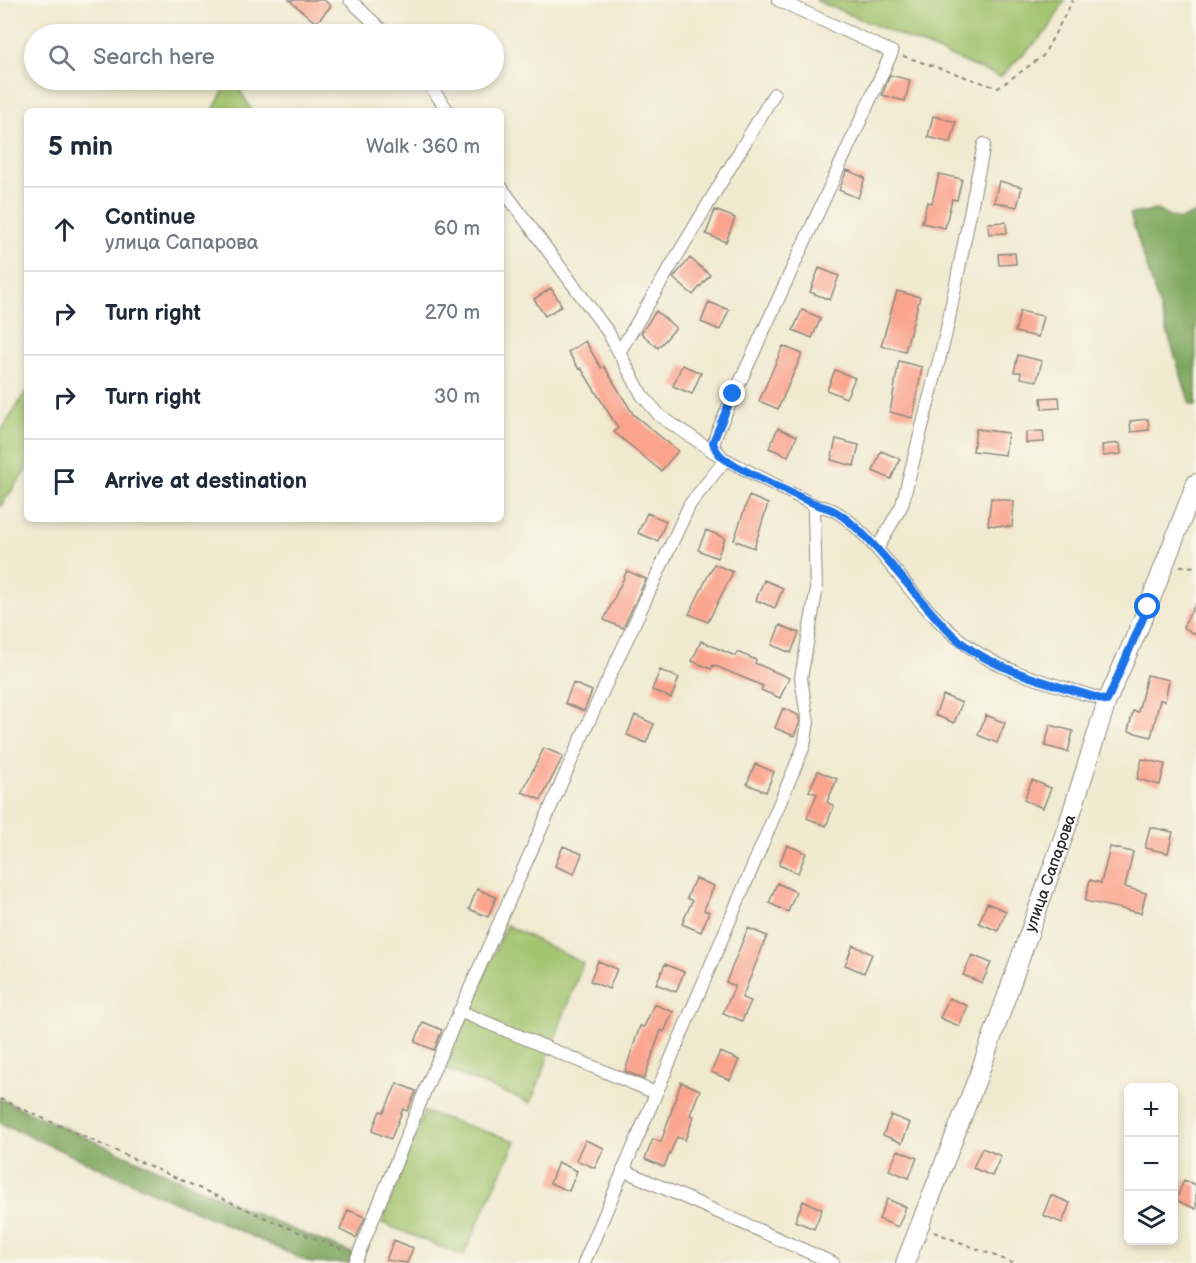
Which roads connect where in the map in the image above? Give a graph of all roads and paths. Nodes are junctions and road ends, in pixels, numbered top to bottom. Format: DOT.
graph roads {
  1 [pos="350,0"];
  2 [pos="778,0"];
  3 [pos="1073,0"];
  4 [pos="375,24"];
  5 [pos="892,52"];
  6 [pos="433,90"];
  7 [pos="774,94"];
  8 [pos="446,108"];
  9 [pos="984,144"];
  10 [pos="504,192"];
  11 [pos="620,351"];
  12 [pos="723,458"];
  13 [pos="1196,483"];
  14 [pos="818,507"];
  15 [pos="877,549"];
  16 [pos="1107,701"];
  17 [pos="459,1011"];
  18 [pos="656,1093"];
  19 [pos="0,1099"];
  20 [pos="623,1170"];
  21 [pos="920,1226"];
  22 [pos="355,1258"];
  23 [pos="584,1263"];
  24 [pos="833,1263"];
  25 [pos="904,1263"];
  26 [pos="1013,1263"];
  1 -- 4 [label="street"];
  2 -- 5 [label="street"];
  3 -- 5 [label="path"];
  5 -- 12 [label="street"];
  6 -- 8 [label="street"];
  7 -- 11 [label="street"];
  9 -- 15 [label="street"];
  10 -- 11 [label="street"];
  11 -- 12 [label="street"];
  12 -- 14 [label="street"];
  12 -- 17 [label="street"];
  13 -- 16 [label="main road, улица Сапарова"];
  14 -- 15 [label="street"];
  14 -- 18 [label="street"];
  15 -- 16 [label="street"];
  16 -- 21 [label="main road, улица Сапарова"];
  17 -- 18 [label="street"];
  17 -- 22 [label="street"];
  18 -- 20 [label="street"];
  19 -- 22 [label="path"];
  20 -- 23 [label="street"];
  20 -- 24 [label="street"];
  21 -- 25 [label="main road, улица Сапарова"];
  21 -- 26 [label="path"];
}
